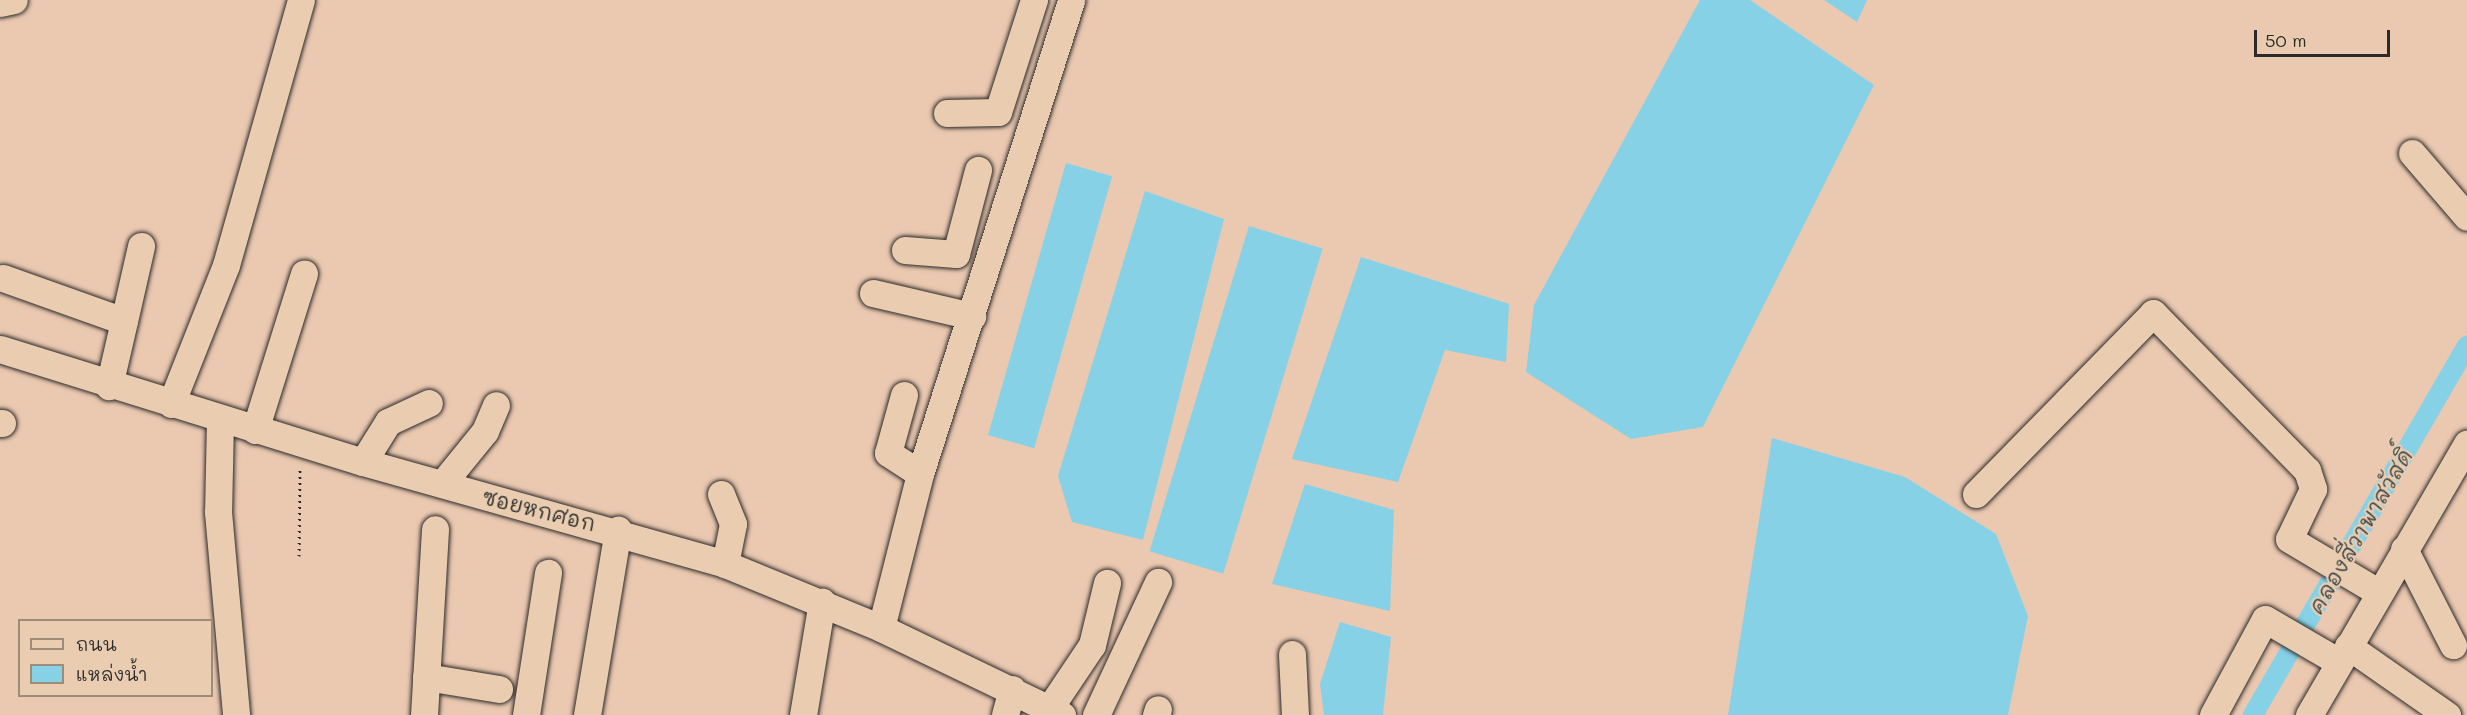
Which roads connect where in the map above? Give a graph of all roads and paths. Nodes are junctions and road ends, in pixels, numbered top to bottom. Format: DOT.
graph roads {
  1 [pos="14,0"];
  2 [pos="301,0"];
  3 [pos="1034,0"];
  4 [pos="1071,0"];
  5 [pos="0,3"];
  6 [pos="998,112"];
  7 [pos="947,113"];
  8 [pos="1034,118"];
  9 [pos="2412,153"];
  10 [pos="978,170"];
  11 [pos="2467,218"];
  12 [pos="966,232"];
  13 [pos="996,243"];
  14 [pos="141,246"];
  15 [pos="905,250"];
  16 [pos="304,274"];
  17 [pos="3,278"];
  18 [pos="873,293"];
  19 [pos="972,316"];
  20 [pos="124,321"];
  21 [pos="0,349"];
  22 [pos="109,386"];
  23 [pos="904,395"];
  24 [pos="429,403"];
  25 [pos="171,404"];
  26 [pos="496,405"];
  27 [pos="255,430"];
  28 [pos="218,436"];
  29 [pos="303,444"];
  30 [pos="2467,444"];
  31 [pos="363,462"];
  32 [pos="920,474"];
  33 [pos="442,484"];
  34 [pos="722,494"];
  35 [pos="1976,494"];
  36 [pos="435,529"];
  37 [pos="615,546"];
  38 [pos="2404,549"];
  39 [pos="299,556"];
  40 [pos="725,564"];
  41 [pos="548,573"];
  42 [pos="1158,582"];
  43 [pos="1107,583"];
  44 [pos="2372,590"];
  45 [pos="818,618"];
  46 [pos="881,628"];
  47 [pos="2453,645"];
  48 [pos="2336,653"];
  49 [pos="1292,654"];
  50 [pos="426,677"];
  51 [pos="499,689"];
  52 [pos="1008,702"];
  53 [pos="1046,711"];
  54 [pos="2467,712"];
  55 [pos="236,715"];
  56 [pos="424,715"];
  57 [pos="526,715"];
  58 [pos="587,715"];
  59 [pos="803,715"];
  60 [pos="1096,715"];
  61 [pos="1295,715"];
  62 [pos="2213,715"];
  63 [pos="2309,715"];
  64 [pos="2448,715"];
  65 [pos="2452,715"];
  1 -- 5 [label="street"];
  2 -- 25 [label="street"];
  3 -- 6 [label="street"];
  4 -- 8 [label="street"];
  6 -- 7 [label="street"];
  6 -- 8 [label="street"];
  8 -- 13 [label="street"];
  9 -- 11 [label="street"];
  10 -- 12 [label="street"];
  12 -- 13 [label="street"];
  12 -- 15 [label="street"];
  13 -- 19 [label="street"];
  14 -- 20 [label="street"];
  16 -- 27 [label="street"];
  17 -- 20 [label="street"];
  18 -- 19 [label="street"];
  19 -- 32 [label="street"];
  20 -- 22 [label="street"];
  21 -- 22 [label="street, ซอยหกศอก"];
  22 -- 25 [label="street, ซอยหกศอก"];
  23 -- 32 [label="street"];
  24 -- 31 [label="street"];
  25 -- 28 [label="street, ซอยหกศอก"];
  26 -- 33 [label="street"];
  27 -- 28 [label="street, ซอยหกศอก"];
  27 -- 29 [label="street, ซอยหกศอก"];
  28 -- 55 [label="street"];
  29 -- 31 [label="street, ซอยหกศอก"];
  29 -- 39 [label="path"];
  30 -- 38 [label="street"];
  31 -- 33 [label="street, ซอยหกศอก"];
  32 -- 46 [label="street"];
  33 -- 37 [label="street, ซอยหกศอก"];
  34 -- 40 [label="street"];
  35 -- 44 [label="street"];
  36 -- 50 [label="street"];
  37 -- 40 [label="street, ซอยหกศอก"];
  37 -- 58 [label="street"];
  38 -- 44 [label="street"];
  38 -- 47 [label="street"];
  40 -- 45 [label="street, ซอยหกศอก"];
  41 -- 57 [label="street"];
  42 -- 60 [label="street"];
  43 -- 53 [label="street"];
  44 -- 48 [label="street"];
  45 -- 46 [label="street, ซอยหกศอก"];
  45 -- 59 [label="street"];
  46 -- 52 [label="street, ซอยหกศอก"];
  48 -- 62 [label="street"];
  48 -- 63 [label="street"];
  48 -- 64 [label="street"];
  49 -- 61 [label="street"];
  50 -- 51 [label="street"];
  50 -- 56 [label="street"];
  52 -- 53 [label="street, ซอยหกศอก"];
  54 -- 65 [label="street"];
}
